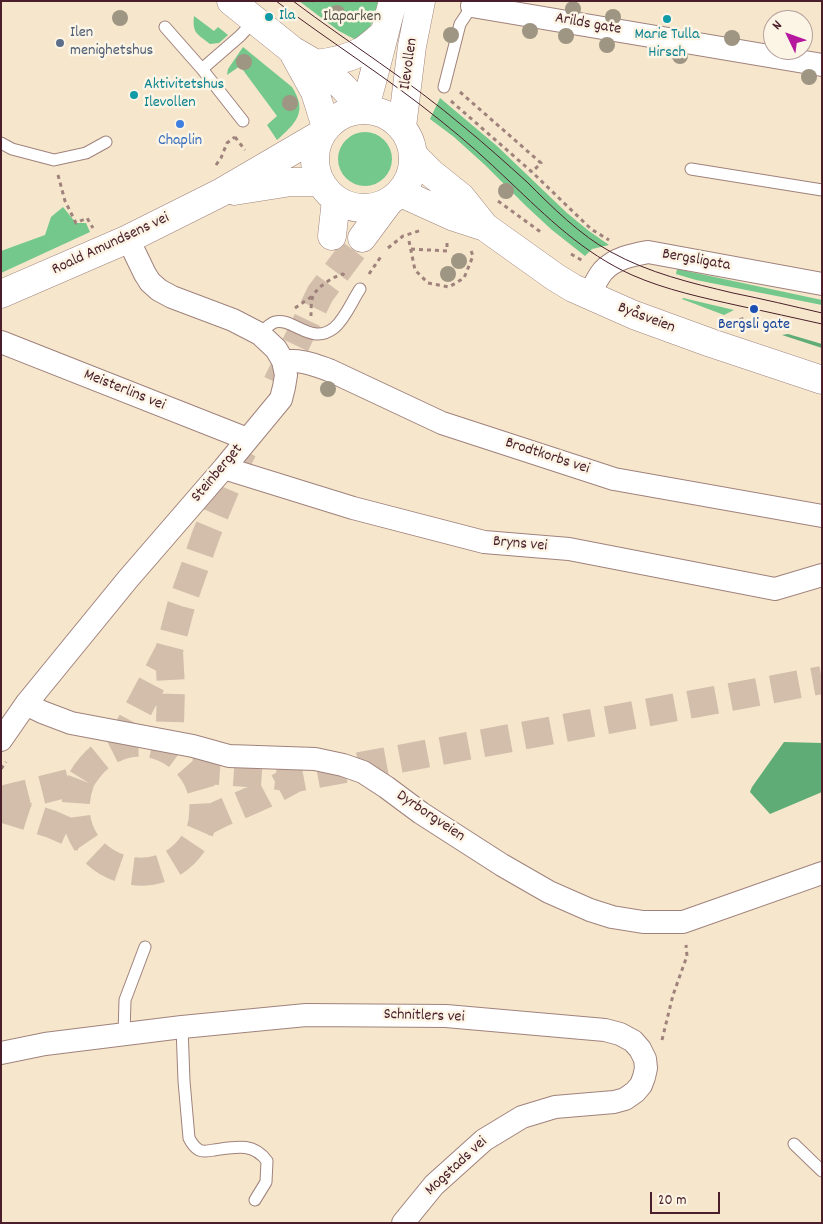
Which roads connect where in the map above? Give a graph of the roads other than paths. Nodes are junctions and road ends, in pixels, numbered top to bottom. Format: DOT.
graph roads {
  1 [pos="232,1"];
  2 [pos="393,1"];
  3 [pos="421,1"];
  4 [pos="472,6"];
  5 [pos="255,20"];
  6 [pos="165,27"];
  7 [pos="384,34"];
  8 [pos="292,50"];
  9 [pos="316,64"];
  10 [pos="822,65"];
  11 [pos="202,69"];
  12 [pos="444,87"];
  13 [pos="364,110"];
  14 [pos="243,121"];
  15 [pos="402,127"];
  16 [pos="324,131"];
  17 [pos="106,142"];
  18 [pos="1,143"];
  19 [pos="414,156"];
  20 [pos="691,169"];
  21 [pos="216,182"];
  22 [pos="822,190"];
  23 [pos="328,191"];
  24 [pos="394,198"];
  25 [pos="332,236"];
  26 [pos="478,237"];
  27 [pos="362,238"];
  28 [pos="128,239"];
  29 [pos="822,284"];
  30 [pos="360,289"];
  31 [pos="1,294"];
  32 [pos="589,296"];
  33 [pos="260,334"];
  34 [pos="1,342"];
  35 [pos="283,361"];
  36 [pos="822,380"];
  37 [pos="247,439"];
  38 [pos="224,468"];
  39 [pos="822,516"];
  40 [pos="822,576"];
  41 [pos="26,704"];
  42 [pos="1,740"];
  43 [pos="822,873"];
  44 [pos="145,947"];
  45 [pos="182,1027"];
  46 [pos="124,1034"];
  47 [pos="1,1053"];
  48 [pos="646,1064"];
  49 [pos="794,1144"];
  50 [pos="822,1171"];
  51 [pos="255,1200"];
  52 [pos="403,1223"];
  1 -- 5 [label="main road"];
  2 -- 7 [label="main road, Ilevollen"];
  3 -- 15 [label="main road, Ilevollen"];
  4 -- 10 [label="street, Arilds gate"];
  4 -- 12 [label="lane"];
  5 -- 8 [label="main road"];
  5 -- 11 [label="lane"];
  6 -- 11 [label="lane"];
  7 -- 9 [label="main road"];
  7 -- 13 [label="main road, Ilevollen"];
  8 -- 9 [label="main road"];
  8 -- 16 [label="main road"];
  9 -- 13 [label="main road"];
  11 -- 14 [label="lane"];
  13 -- 15 [label="main road"];
  13 -- 16 [label="main road"];
  15 -- 19 [label="main road"];
  16 -- 21 [label="main road, Roald Amundsens vei"];
  16 -- 23 [label="main road"];
  17 -- 18 [label="lane"];
  19 -- 24 [label="main road"];
  19 -- 26 [label="main road, Byåsveien"];
  20 -- 22 [label="lane"];
  21 -- 23 [label="main road, Roald Amundsens vei"];
  21 -- 28 [label="main road, Roald Amundsens vei"];
  23 -- 24 [label="main road"];
  23 -- 25 [label="main road"];
  24 -- 26 [label="main road, Byåsveien"];
  24 -- 27 [label="main road"];
  26 -- 32 [label="main road, Byåsveien"];
  28 -- 31 [label="main road, Roald Amundsens vei"];
  28 -- 33 [label="street"];
  29 -- 32 [label="street, Bergsligata"];
  30 -- 33 [label="lane"];
  32 -- 36 [label="main road, Byåsveien"];
  33 -- 35 [label="street"];
  34 -- 37 [label="street, Meisterlins vei"];
  35 -- 37 [label="street, Steinberget"];
  35 -- 39 [label="street, Brodtkorbs vei"];
  37 -- 38 [label="street, Steinberget"];
  38 -- 40 [label="street, Bryns vei"];
  38 -- 41 [label="street, Steinberget"];
  41 -- 42 [label="street, Steinberget"];
  41 -- 43 [label="street, Dyrborgveien"];
  44 -- 46 [label="lane"];
  45 -- 46 [label="street, Schnitlers vei"];
  45 -- 48 [label="street, Schnitlers vei"];
  45 -- 51 [label="lane"];
  46 -- 47 [label="street, Schnitlers vei"];
  48 -- 52 [label="street, Mogstads vei"];
  49 -- 50 [label="lane"];
}
